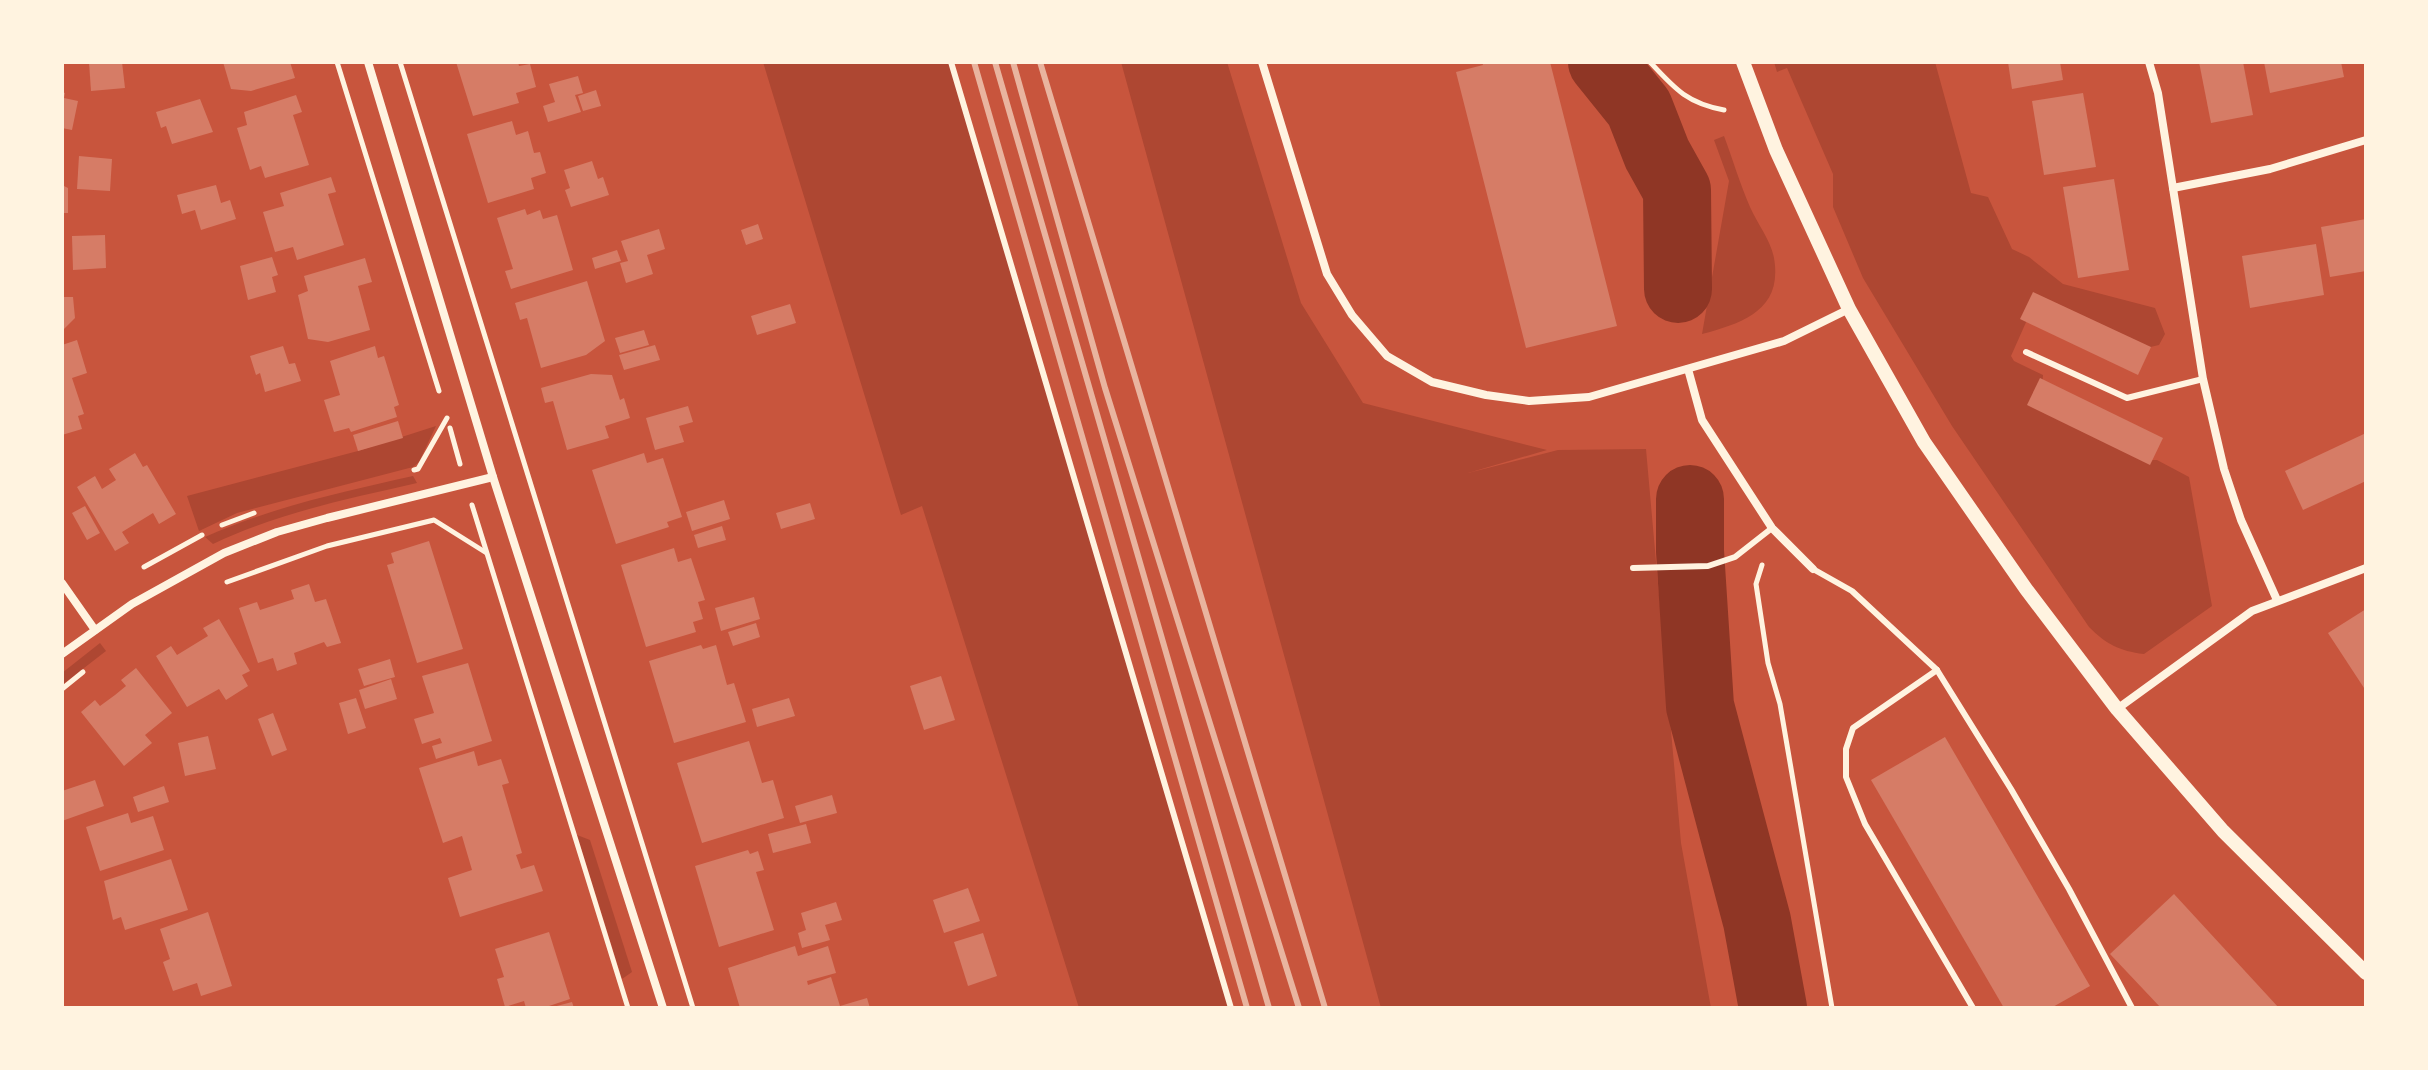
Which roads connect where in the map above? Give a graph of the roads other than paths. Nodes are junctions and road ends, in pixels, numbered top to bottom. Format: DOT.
graph roads {
  1 [pos="368,62"];
  2 [pos="951,62"];
  3 [pos="1262,62"];
  4 [pos="1743,62"];
  5 [pos="2149,62"];
  6 [pos="2366,140"];
  7 [pos="2173,188"];
  8 [pos="1849,309"];
  9 [pos="2026,352"];
  10 [pos="1688,369"];
  11 [pos="2203,379"];
  12 [pos="493,477"];
  13 [pos="1772,528"];
  14 [pos="1633,568"];
  15 [pos="2366,568"];
  16 [pos="1813,569"];
  17 [pos="62,583"];
  18 [pos="2277,600"];
  19 [pos="95,630"];
  20 [pos="62,654"];
  21 [pos="1937,670"];
  22 [pos="2117,709"];
  23 [pos="2366,973"];
  24 [pos="663,1008"];
  25 [pos="1231,1008"];
  26 [pos="1973,1008"];
  27 [pos="2132,1008"];
  1 -- 12 [label="street"];
  2 -- 25 [label="lane"];
  3 -- 10 [label="street"];
  4 -- 8 [label="street"];
  5 -- 7 [label="street"];
  6 -- 7 [label="street"];
  7 -- 11 [label="street"];
  8 -- 10 [label="street"];
  8 -- 22 [label="street"];
  9 -- 11 [label="lane"];
  10 -- 13 [label="street"];
  11 -- 18 [label="street"];
  12 -- 19 [label="street"];
  12 -- 24 [label="street"];
  13 -- 14 [label="lane"];
  13 -- 16 [label="street"];
  15 -- 18 [label="street"];
  16 -- 21 [label="lane"];
  17 -- 19 [label="street"];
  18 -- 22 [label="street"];
  19 -- 20 [label="street"];
  21 -- 26 [label="lane"];
  21 -- 27 [label="lane"];
  22 -- 23 [label="street"];
}
